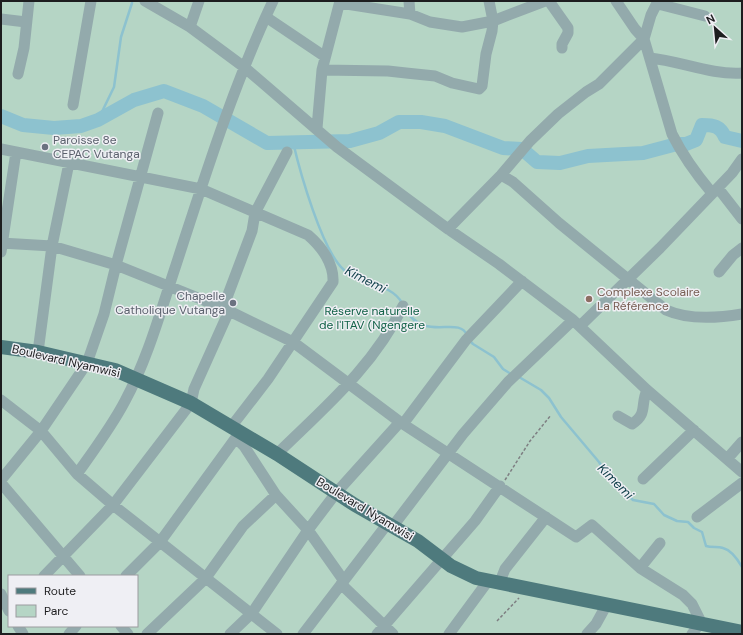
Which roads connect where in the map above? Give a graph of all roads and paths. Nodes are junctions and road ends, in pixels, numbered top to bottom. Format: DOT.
graph roads {
  1 [pos="29,1"];
  2 [pos="91,1"];
  3 [pos="145,1"];
  4 [pos="199,1"];
  5 [pos="273,1"];
  6 [pos="409,1"];
  7 [pos="489,1"];
  8 [pos="545,1"];
  9 [pos="549,1"];
  10 [pos="616,1"];
  11 [pos="340,2"];
  12 [pos="655,3"];
  13 [pos="410,14"];
  14 [pos="705,16"];
  15 [pos="266,17"];
  16 [pos="1,19"];
  17 [pos="493,21"];
  18 [pos="26,22"];
  19 [pos="190,27"];
  20 [pos="644,39"];
  21 [pos="562,48"];
  22 [pos="324,56"];
  23 [pos="650,58"];
  24 [pos="244,67"];
  25 [pos="322,70"];
  26 [pos="742,73"];
  27 [pos="18,74"];
  28 [pos="73,105"];
  29 [pos="158,113"];
  30 [pos="317,128"];
  31 [pos="1,149"];
  32 [pos="16,152"];
  33 [pos="287,152"];
  34 [pos="742,159"];
  35 [pos="69,163"];
  36 [pos="501,175"];
  37 [pos="140,177"];
  38 [pos="201,189"];
  39 [pos="715,190"];
  40 [pos="255,213"];
  41 [pos="742,220"];
  42 [pos="448,229"];
  43 [pos="2,246"];
  44 [pos="52,246"];
  45 [pos="742,248"];
  46 [pos="116,264"];
  47 [pos="719,272"];
  48 [pos="628,278"];
  49 [pos="522,281"];
  50 [pos="169,285"];
  51 [pos="403,306"];
  52 [pos="226,309"];
  53 [pos="742,314"];
  54 [pos="577,323"];
  55 [pos="293,342"];
  56 [pos="1,347"];
  57 [pos="38,352"];
  58 [pos="87,363"];
  59 [pos="136,378"];
  60 [pos="349,383"];
  61 [pos="647,390"];
  62 [pos="1,400"];
  63 [pos="190,403"];
  64 [pos="551,415"];
  65 [pos="618,416"];
  66 [pos="402,423"];
  67 [pos="694,430"];
  68 [pos="40,431"];
  69 [pos="236,432"];
  70 [pos="742,442"];
  71 [pos="277,454"];
  72 [pos="448,454"];
  73 [pos="727,459"];
  74 [pos="742,472"];
  75 [pos="77,474"];
  76 [pos="643,478"];
  77 [pos="1,480"];
  78 [pos="1,483"];
  79 [pos="742,483"];
  80 [pos="500,486"];
  81 [pos="336,493"];
  82 [pos="276,495"];
  83 [pos="113,505"];
  84 [pos="546,517"];
  85 [pos="697,517"];
  86 [pos="391,525"];
  87 [pos="308,530"];
  88 [pos="160,542"];
  89 [pos="660,542"];
  90 [pos="64,557"];
  91 [pos="442,560"];
  92 [pos="640,568"];
  93 [pos="45,575"];
  94 [pos="79,575"];
  95 [pos="127,575"];
  96 [pos="205,579"];
  97 [pos="343,582"];
  98 [pos="494,583"];
  99 [pos="524,587"];
  100 [pos="1,594"];
  101 [pos="607,604"];
  102 [pos="7,611"];
  103 [pos="252,613"];
  104 [pos="497,621"];
  105 [pos="709,627"];
  106 [pos="381,630"];
  107 [pos="742,632"];
  108 [pos="147,634"];
  109 [pos="230,634"];
  110 [pos="278,634"];
  111 [pos="303,634"];
  112 [pos="393,634"];
  113 [pos="449,634"];
  114 [pos="586,634"];
  115 [pos="692,634"];
  1 -- 18 [label="street"];
  2 -- 28 [label="street"];
  3 -- 19 [label="street"];
  4 -- 19 [label="street"];
  5 -- 15 [label="street"];
  6 -- 13 [label="street"];
  7 -- 17 [label="street"];
  8 -- 17 [label="street"];
  9 -- 21 [label="street"];
  10 -- 20 [label="street"];
  11 -- 13 [label="street"];
  11 -- 22 [label="street"];
  12 -- 14 [label="street"];
  12 -- 20 [label="street"];
  13 -- 17 [label="street"];
  15 -- 22 [label="street"];
  15 -- 24 [label="street"];
  16 -- 18 [label="street"];
  17 -- 25 [label="street"];
  18 -- 27 [label="street"];
  19 -- 24 [label="street"];
  20 -- 23 [label="street"];
  20 -- 36 [label="street"];
  22 -- 25 [label="street"];
  23 -- 26 [label="street"];
  23 -- 39 [label="street"];
  24 -- 30 [label="street"];
  24 -- 38 [label="street"];
  25 -- 30 [label="street"];
  29 -- 37 [label="street"];
  30 -- 42 [label="street"];
  31 -- 32 [label="street"];
  32 -- 35 [label="street"];
  32 -- 43 [label="street"];
  33 -- 40 [label="street"];
  34 -- 39 [label="street"];
  35 -- 37 [label="street"];
  35 -- 44 [label="street"];
  36 -- 42 [label="street"];
  36 -- 48 [label="street"];
  37 -- 38 [label="street"];
  37 -- 46 [label="street"];
  38 -- 40 [label="street"];
  38 -- 50 [label="street"];
  39 -- 41 [label="street"];
  39 -- 48 [label="street"];
  40 -- 52 [label="street"];
  40 -- 55 [label="street"];
  42 -- 49 [label="street"];
  43 -- 44 [label="street"];
  44 -- 46 [label="street"];
  44 -- 57 [label="street"];
  45 -- 47 [label="street"];
  46 -- 50 [label="street"];
  46 -- 58 [label="street"];
  48 -- 53 [label="street"];
  48 -- 54 [label="street"];
  49 -- 54 [label="street"];
  49 -- 66 [label="street"];
  50 -- 52 [label="street"];
  50 -- 59 [label="street"];
  51 -- 60 [label="street"];
  52 -- 55 [label="street"];
  52 -- 63 [label="street"];
  54 -- 61 [label="street"];
  54 -- 72 [label="street"];
  55 -- 60 [label="street"];
  55 -- 69 [label="street"];
  56 -- 57 [label="main road, Boulevard Nyamwisi"];
  57 -- 58 [label="main road, Boulevard Nyamwisi"];
  58 -- 59 [label="main road, Boulevard Nyamwisi"];
  58 -- 68 [label="street"];
  59 -- 63 [label="main road, Boulevard Nyamwisi"];
  59 -- 75 [label="street"];
  60 -- 66 [label="street"];
  60 -- 71 [label="street"];
  61 -- 65 [label="street"];
  61 -- 67 [label="street"];
  62 -- 68 [label="street"];
  63 -- 69 [label="main road, Boulevard Nyamwisi"];
  63 -- 83 [label="street"];
  64 -- 80 [label="path"];
  66 -- 72 [label="street"];
  66 -- 81 [label="street"];
  67 -- 73 [label="street"];
  67 -- 76 [label="street"];
  68 -- 75 [label="street"];
  68 -- 77 [label="street"];
  69 -- 71 [label="main road, Boulevard Nyamwisi"];
  69 -- 82 [label="street"];
  69 -- 88 [label="street"];
  70 -- 73 [label="street"];
  71 -- 81 [label="main road, Boulevard Nyamwisi"];
  72 -- 80 [label="street"];
  72 -- 86 [label="street"];
  73 -- 74 [label="street"];
  75 -- 83 [label="street"];
  78 -- 90 [label="street"];
  79 -- 85 [label="street"];
  80 -- 84 [label="street"];
  80 -- 91 [label="street"];
  81 -- 86 [label="main road, Boulevard Nyamwisi"];
  81 -- 87 [label="street"];
  82 -- 87 [label="street"];
  82 -- 96 [label="street"];
  83 -- 88 [label="street"];
  83 -- 90 [label="street"];
  84 -- 92 [label="street"];
  84 -- 98 [label="street"];
  86 -- 91 [label="main road, Boulevard Nyamwisi"];
  86 -- 97 [label="street"];
  87 -- 97 [label="street"];
  87 -- 103 [label="street"];
  88 -- 95 [label="street"];
  88 -- 96 [label="street"];
  89 -- 92 [label="street"];
  90 -- 93 [label="street"];
  90 -- 94 [label="street"];
  91 -- 98 [label="main road, Boulevard Nyamwisi"];
  91 -- 106 [label="street"];
  92 -- 105 [label="street"];
  96 -- 103 [label="street"];
  96 -- 108 [label="street"];
  97 -- 106 [label="street"];
  97 -- 111 [label="street"];
  98 -- 99 [label="main road, Boulevard Nyamwisi"];
  98 -- 113 [label="street"];
  99 -- 101 [label="main road, Boulevard Nyamwisi"];
  99 -- 104 [label="path"];
  100 -- 102 [label="street"];
  101 -- 105 [label="main road, Boulevard Nyamwisi"];
  101 -- 114 [label="street"];
  103 -- 109 [label="street"];
  103 -- 110 [label="street"];
  105 -- 107 [label="main road, Boulevard Nyamwisi"];
  105 -- 115 [label="street"];
  106 -- 112 [label="street"];
}
